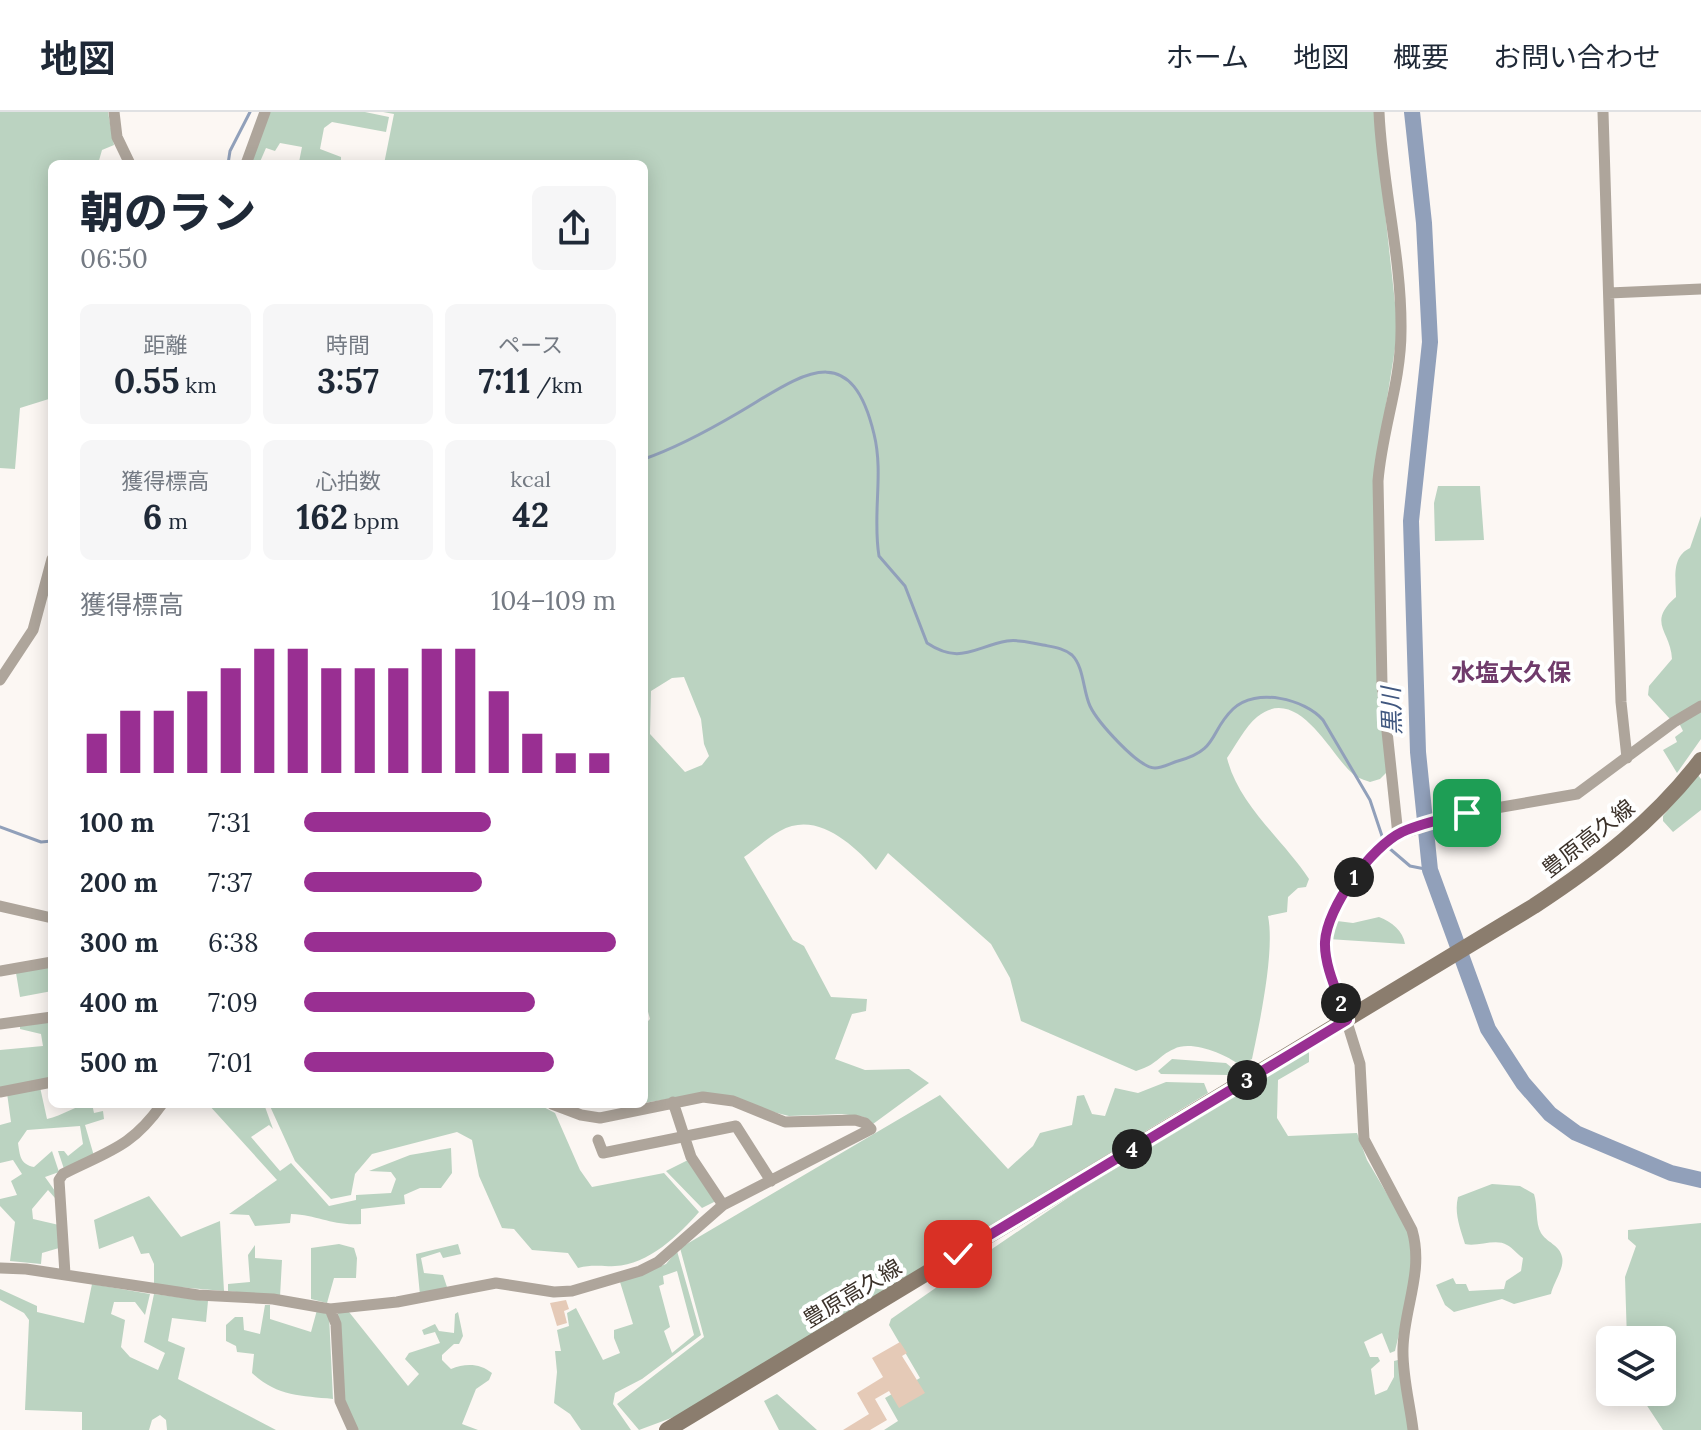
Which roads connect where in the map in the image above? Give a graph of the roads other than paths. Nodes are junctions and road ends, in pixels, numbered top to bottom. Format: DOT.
graph roads {
  1 [pos="265,112"];
  2 [pos="1379,112"];
  3 [pos="1603,112"];
  4 [pos="117,115"];
  5 [pos="128,160"];
  6 [pos="247,160"];
  7 [pos="1701,289"];
  8 [pos="1609,293"];
  9 [pos="48,574"];
  10 [pos="0,680"];
  11 [pos="1701,706"];
  12 [pos="1627,758"];
  13 [pos="1701,760"];
  14 [pos="1398,834"];
  15 [pos="0,906"];
  16 [pos="48,917"];
  17 [pos="48,963"];
  18 [pos="0,971"];
  19 [pos="48,1018"];
  20 [pos="1347,1020"];
  21 [pos="0,1024"];
  22 [pos="48,1083"];
  23 [pos="0,1092"];
  24 [pos="673,1102"];
  25 [pos="648,1107"];
  26 [pos="159,1108"];
  27 [pos="563,1108"];
  28 [pos="646,1108"];
  29 [pos="682,1137"];
  30 [pos="598,1140"];
  31 [pos="771,1181"];
  32 [pos="723,1205"];
  33 [pos="0,1268"];
  34 [pos="65,1274"];
  35 [pos="330,1309"];
  36 [pos="353,1430"];
  37 [pos="667,1430"];
  38 [pos="1413,1430"];
  1 -- 6 [label="street"];
  2 -- 14 [label="street"];
  3 -- 8 [label="street"];
  4 -- 5 [label="street"];
  7 -- 8 [label="street"];
  8 -- 12 [label="street"];
  9 -- 10 [label="street"];
  11 -- 12 [label="street"];
  12 -- 14 [label="street"];
  13 -- 20 [label="main road, 豊原高久線"];
  14 -- 20 [label="street"];
  15 -- 16 [label="street"];
  17 -- 18 [label="street"];
  19 -- 21 [label="street"];
  20 -- 37 [label="main road, 豊原高久線"];
  20 -- 38 [label="street"];
  22 -- 23 [label="street"];
  24 -- 25 [label="street"];
  24 -- 29 [label="street"];
  24 -- 31 [label="street"];
  26 -- 34 [label="street"];
  27 -- 28 [label="street"];
  29 -- 30 [label="street"];
  29 -- 31 [label="street"];
  29 -- 32 [label="street"];
  31 -- 32 [label="street"];
  32 -- 35 [label="street"];
  33 -- 34 [label="street"];
  34 -- 35 [label="street"];
  35 -- 36 [label="street"];
}
